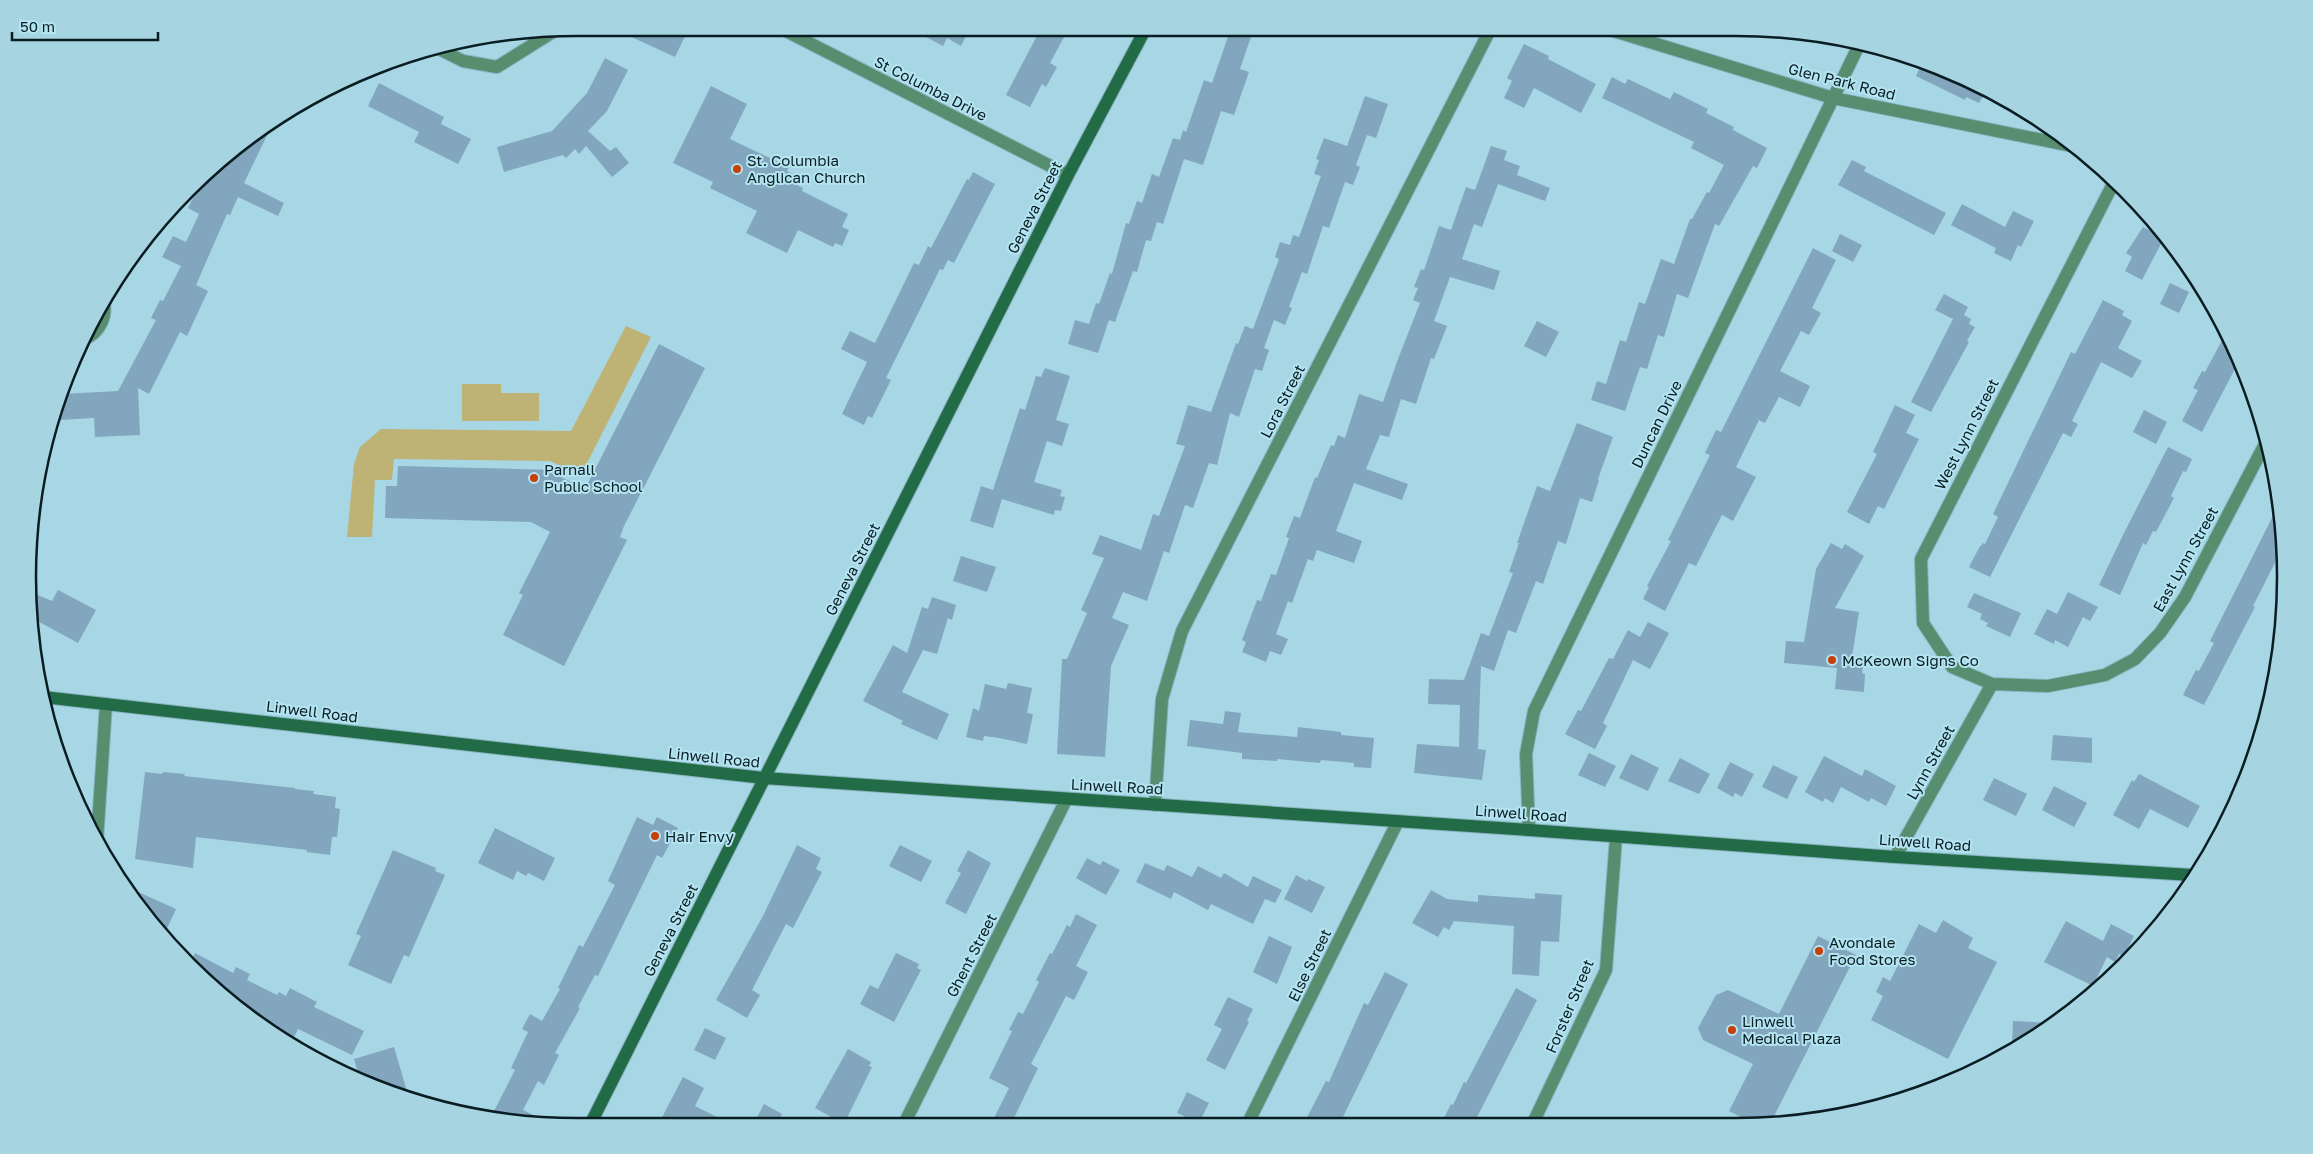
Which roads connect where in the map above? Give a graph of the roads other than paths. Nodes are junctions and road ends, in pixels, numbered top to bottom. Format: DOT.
graph roads {
  1 [pos="796,36"];
  2 [pos="1142,36"];
  3 [pos="1487,36"];
  4 [pos="1630,36"];
  5 [pos="545,37"];
  6 [pos="1856,51"];
  7 [pos="447,53"];
  8 [pos="1833,98"];
  9 [pos="2058,143"];
  10 [pos="1068,175"];
  11 [pos="2111,188"];
  12 [pos="104,316"];
  13 [pos="95,333"];
  14 [pos="2261,451"];
  15 [pos="1992,684"];
  16 [pos="51,698"];
  17 [pos="106,704"];
  18 [pos="764,778"];
  19 [pos="1066,800"];
  20 [pos="1155,805"];
  21 [pos="1398,821"];
  22 [pos="98,827"];
  23 [pos="1529,830"];
  24 [pos="1616,837"];
  25 [pos="1895,857"];
  26 [pos="2187,875"];
  27 [pos="594,1118"];
  28 [pos="907,1118"];
  29 [pos="1250,1118"];
  30 [pos="1535,1118"];
  1 -- 10 [label="street, St Columba Drive"];
  2 -- 10 [label="main road, Geneva Street"];
  3 -- 20 [label="street, Lora Street"];
  4 -- 8 [label="street, Glen Park Road"];
  5 -- 7 [label="street"];
  6 -- 8 [label="street, Duncan Drive"];
  8 -- 9 [label="street, Glen Park Road"];
  8 -- 23 [label="street, Duncan Drive"];
  10 -- 18 [label="main road, Geneva Street"];
  11 -- 15 [label="street, West Lynn Street"];
  12 -- 13 [label="street"];
  14 -- 15 [label="street, East Lynn Street"];
  15 -- 25 [label="street, Lynn Street"];
  16 -- 17 [label="main road, Linwell Road"];
  17 -- 18 [label="main road, Linwell Road"];
  17 -- 22 [label="street"];
  18 -- 19 [label="main road, Linwell Road"];
  18 -- 27 [label="main road, Geneva Street"];
  19 -- 20 [label="main road, Linwell Road"];
  19 -- 28 [label="street, Ghent Street"];
  20 -- 21 [label="main road, Linwell Road"];
  21 -- 23 [label="main road, Linwell Road"];
  21 -- 29 [label="street, Else Street"];
  23 -- 24 [label="main road, Linwell Road"];
  24 -- 25 [label="main road, Linwell Road"];
  24 -- 30 [label="street, Forster Street"];
  25 -- 26 [label="main road, Linwell Road"];
}
